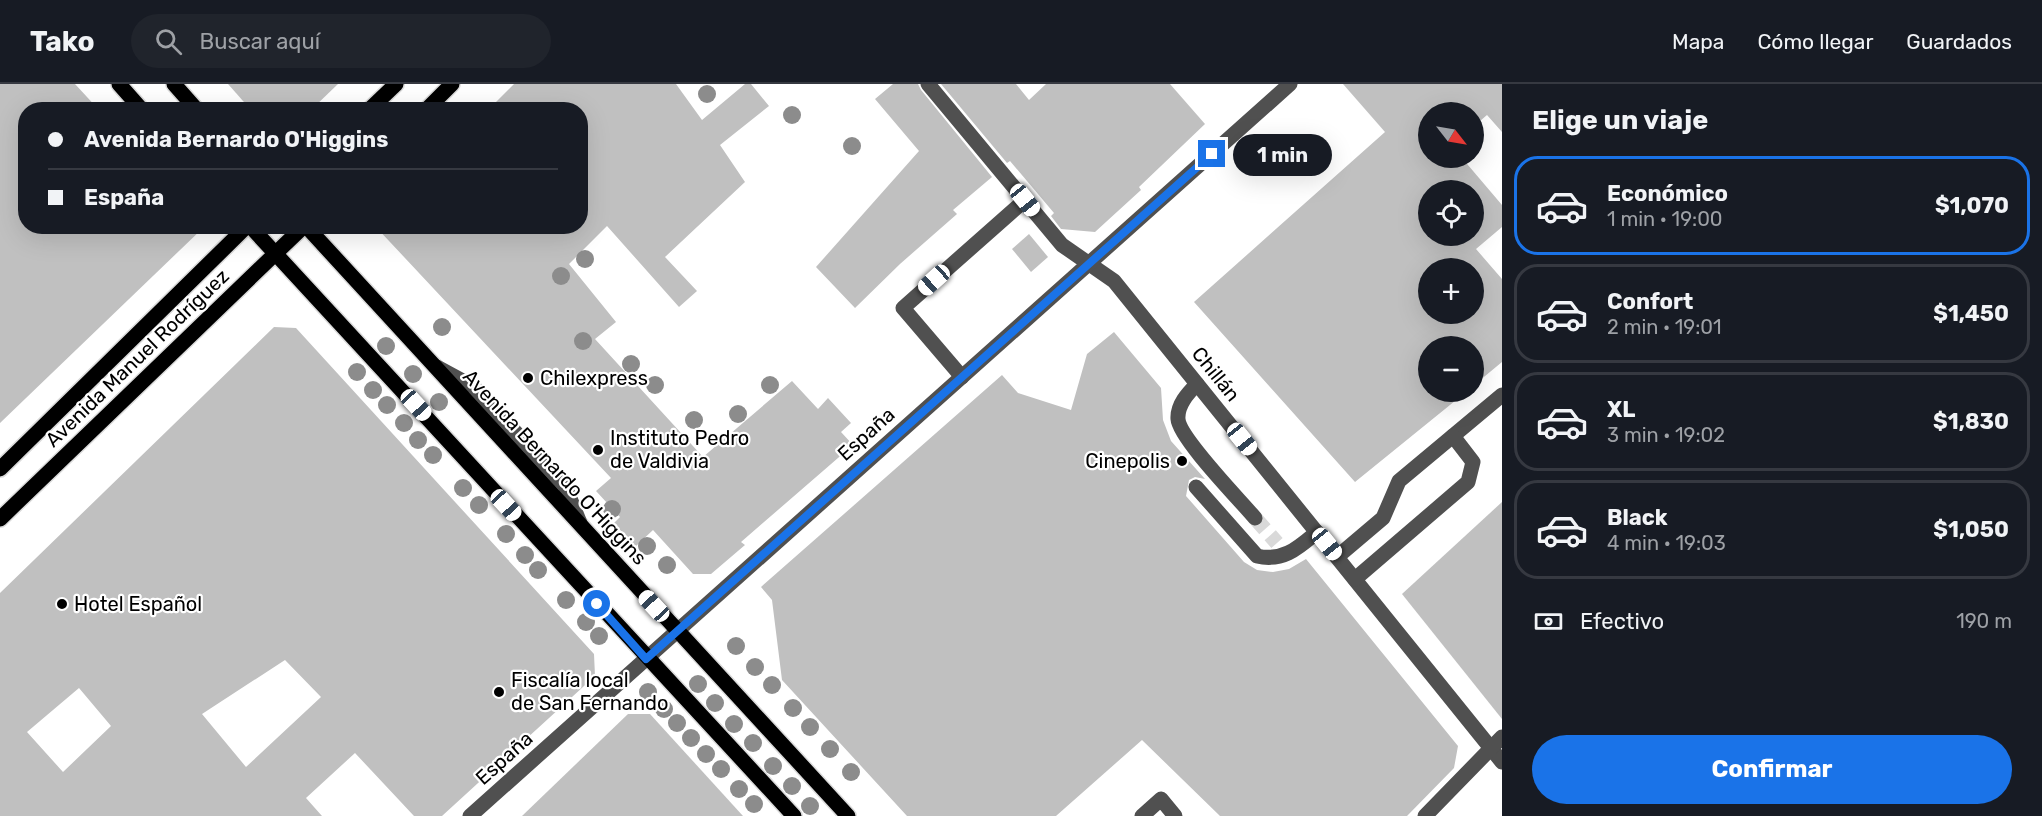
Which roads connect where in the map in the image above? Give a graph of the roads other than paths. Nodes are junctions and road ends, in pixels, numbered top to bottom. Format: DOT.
graph roads {
  1 [pos="119,84"];
  2 [pos="174,84"];
  3 [pos="396,84"];
  4 [pos="452,84"];
  5 [pos="928,84"];
  6 [pos="1290,84"];
  7 [pos="135,102"];
  8 [pos="190,102"];
  9 [pos="377,102"];
  10 [pos="434,102"];
  11 [pos="1025,200"];
  12 [pos="241,234"];
  13 [pos="256,234"];
  14 [pos="296,234"];
  15 [pos="312,234"];
  16 [pos="275,254"];
  17 [pos="1090,264"];
  18 [pos="962,377"];
  19 [pos="1197,384"];
  20 [pos="1502,395"];
  21 [pos="1453,436"];
  22 [pos="0,469"];
  23 [pos="1196,487"];
  24 [pos="1256,518"];
  25 [pos="0,519"];
  26 [pos="1317,532"];
  27 [pos="1337,557"];
  28 [pos="1355,579"];
  29 [pos="677,631"];
  30 [pos="646,659"];
  31 [pos="1496,743"];
  32 [pos="1502,762"];
  33 [pos="470,816"];
  34 [pos="794,816"];
  35 [pos="848,816"];
  36 [pos="1142,816"];
  37 [pos="1175,816"];
  38 [pos="1425,816"];
  1 -- 7 [label="main road"];
  2 -- 8 [label="main road"];
  3 -- 9 [label="main road"];
  4 -- 10 [label="main road"];
  5 -- 11 [label="street, Chillán"];
  6 -- 17 [label="street, España"];
  11 -- 17 [label="street, Chillán"];
  11 -- 18 [label="street"];
  12 -- 22 [label="main road, Avenida Manuel Rodríguez"];
  13 -- 16 [label="main road"];
  14 -- 16 [label="main road, Avenida Manuel Rodríguez"];
  15 -- 29 [label="main road, Avenida Bernardo O'Higgins"];
  16 -- 25 [label="main road, Avenida Manuel Rodríguez"];
  16 -- 30 [label="main road"];
  17 -- 18 [label="street, España"];
  17 -- 19 [label="street, Chillán"];
  18 -- 29 [label="street, España"];
  19 -- 24 [label="street"];
  19 -- 26 [label="street, Chillán"];
  20 -- 21 [label="street"];
  21 -- 27 [label="street"];
  21 -- 28 [label="street"];
  23 -- 26 [label="street"];
  26 -- 27 [label="street, Chillán"];
  27 -- 28 [label="street, Chillán"];
  28 -- 31 [label="street, Chillán"];
  29 -- 30 [label="street, España"];
  29 -- 35 [label="main road, Avenida Bernardo O'Higgins"];
  30 -- 33 [label="street, España"];
  30 -- 34 [label="main road"];
  31 -- 32 [label="street, Chillán"];
  31 -- 38 [label="street"];
  36 -- 37 [label="street"];
}
